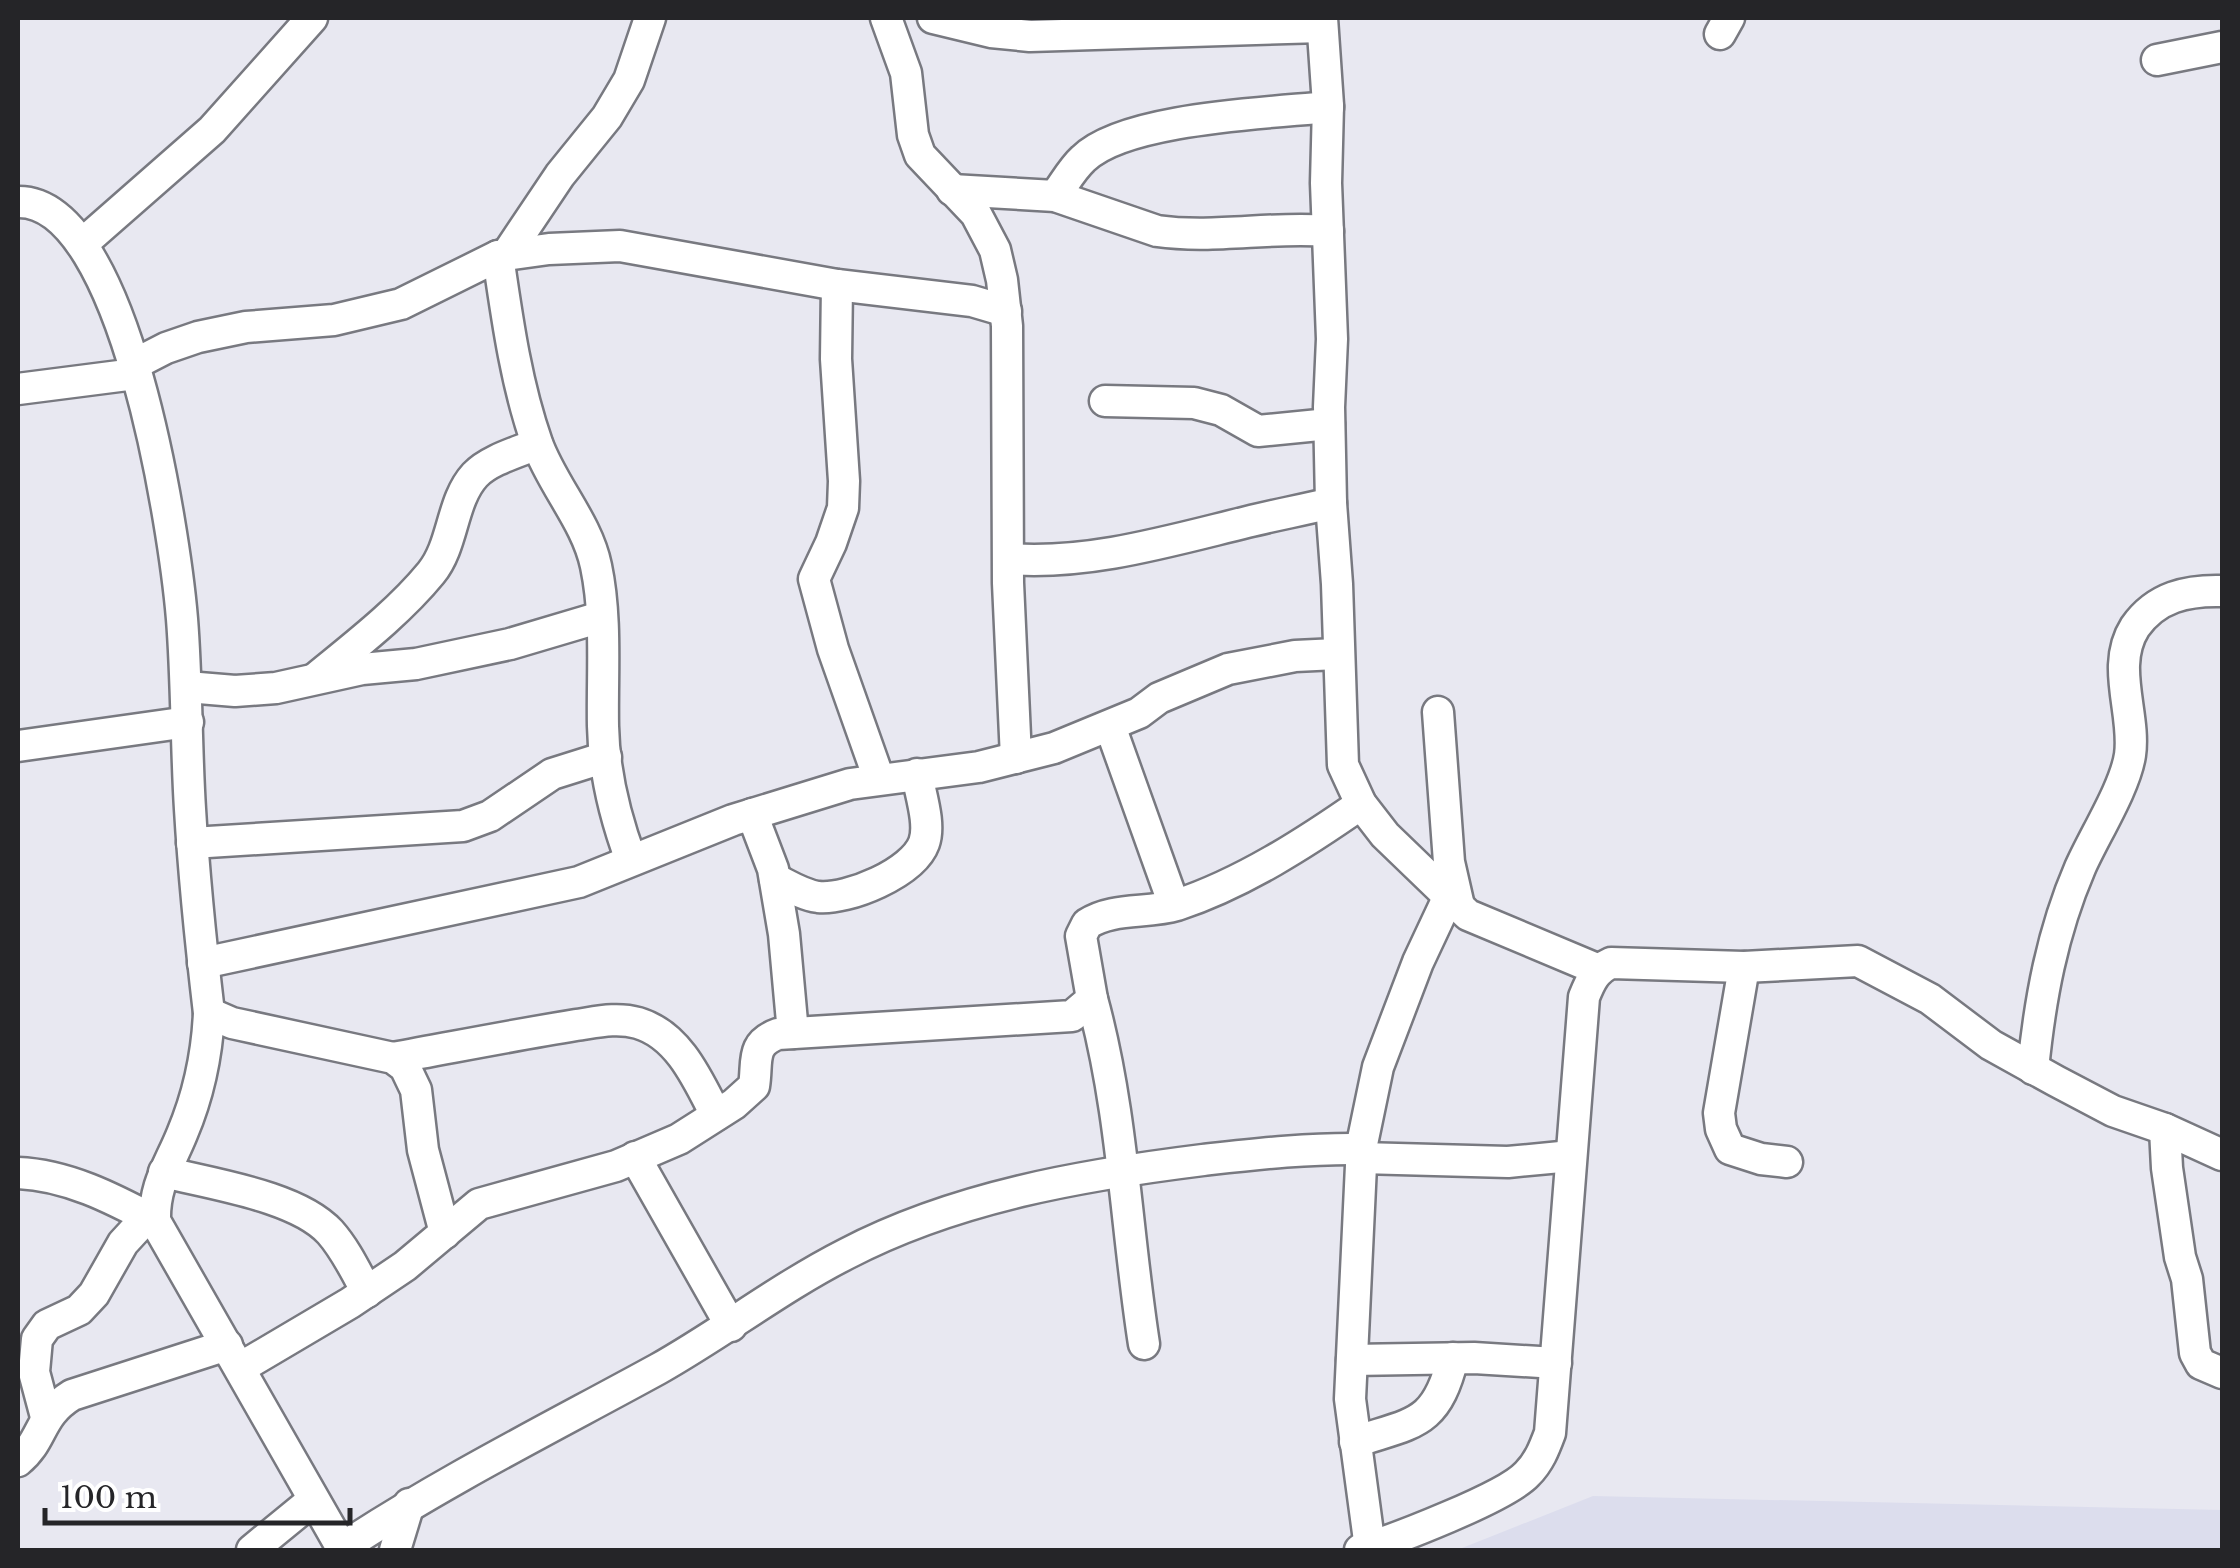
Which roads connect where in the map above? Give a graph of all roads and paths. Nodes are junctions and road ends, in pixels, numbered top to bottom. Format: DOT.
graph roads {
  1 [pos="312,18"];
  2 [pos="650,18"];
  3 [pos="886,18"];
  4 [pos="933,18"];
  5 [pos="1322,22"];
  6 [pos="1043,27"];
  7 [pos="2222,47"];
  8 [pos="2157,60"];
  9 [pos="1328,107"];
  10 [pos="952,190"];
  11 [pos="21,194"];
  12 [pos="1055,196"];
  13 [pos="1328,231"];
  14 [pos="82,244"];
  15 [pos="503,255"];
  16 [pos="837,285"];
  17 [pos="1006,311"];
  18 [pos="134,369"];
  19 [pos="18,389"];
  20 [pos="1106,401"];
  21 [pos="1329,424"];
  22 [pos="537,444"];
  23 [pos="1331,504"];
  24 [pos="1009,560"];
  25 [pos="2222,590"];
  26 [pos="601,617"];
  27 [pos="1337,654"];
  28 [pos="312,680"];
  29 [pos="187,687"];
  30 [pos="1438,712"];
  31 [pos="188,722"];
  32 [pos="1110,726"];
  33 [pos="18,746"];
  34 [pos="606,756"];
  35 [pos="1016,758"];
  36 [pos="917,774"];
  37 [pos="879,779"];
  38 [pos="1361,804"];
  39 [pos="752,814"];
  40 [pos="192,843"];
  41 [pos="631,860"];
  42 [pos="775,879"];
  43 [pos="1454,901"];
  44 [pos="1174,906"];
  45 [pos="204,964"];
  46 [pos="1744,967"];
  47 [pos="1599,970"];
  48 [pos="1092,999"];
  49 [pos="209,1013"];
  50 [pos="793,1033"];
  51 [pos="393,1058"];
  52 [pos="2033,1068"];
  53 [pos="716,1115"];
  54 [pos="2165,1129"];
  55 [pos="1362,1153"];
  56 [pos="2222,1154"];
  57 [pos="1570,1156"];
  58 [pos="636,1157"];
  59 [pos="1787,1162"];
  60 [pos="1121,1170"];
  61 [pos="164,1172"];
  62 [pos="18,1173"];
  63 [pos="151,1219"];
  64 [pos="445,1233"];
  65 [pos="367,1292"];
  66 [pos="731,1326"];
  67 [pos="1144,1344"];
  68 [pos="234,1356"];
  69 [pos="1453,1358"];
  70 [pos="1352,1360"];
  71 [pos="1556,1362"];
  72 [pos="2222,1373"];
  73 [pos="46,1417"];
  74 [pos="1355,1442"];
  75 [pos="18,1461"];
  76 [pos="313,1500"];
  77 [pos="409,1504"];
  78 [pos="343,1549"];
  79 [pos="1365,1549"];
  80 [pos="252,1550"];
  81 [pos="395,1550"];
  1 -- 14 [label="street"];
  2 -- 15 [label="street"];
  3 -- 10 [label="street"];
  4 -- 6 [label="street"];
  5 -- 6 [label="street"];
  5 -- 9 [label="street"];
  7 -- 8 [label="street"];
  9 -- 12 [label="street"];
  9 -- 13 [label="street"];
  10 -- 12 [label="street"];
  10 -- 17 [label="street"];
  11 -- 14 [label="street"];
  12 -- 13 [label="street"];
  13 -- 21 [label="street"];
  14 -- 18 [label="street"];
  15 -- 16 [label="street"];
  15 -- 18 [label="street"];
  15 -- 22 [label="street"];
  16 -- 17 [label="street"];
  16 -- 37 [label="street"];
  17 -- 24 [label="street"];
  18 -- 19 [label="street"];
  18 -- 29 [label="street"];
  20 -- 21 [label="street"];
  21 -- 23 [label="street"];
  22 -- 26 [label="street"];
  22 -- 28 [label="street"];
  23 -- 24 [label="street"];
  23 -- 27 [label="street"];
  24 -- 35 [label="street"];
  25 -- 52 [label="street"];
  26 -- 28 [label="street"];
  26 -- 34 [label="street"];
  27 -- 32 [label="street"];
  27 -- 38 [label="street"];
  28 -- 29 [label="street"];
  29 -- 31 [label="street"];
  30 -- 43 [label="street"];
  31 -- 33 [label="street"];
  31 -- 40 [label="street"];
  32 -- 35 [label="street"];
  32 -- 44 [label="street"];
  34 -- 40 [label="street"];
  34 -- 41 [label="street"];
  35 -- 36 [label="street"];
  36 -- 37 [label="street"];
  36 -- 42 [label="street"];
  37 -- 39 [label="street"];
  38 -- 43 [label="street"];
  38 -- 44 [label="street"];
  39 -- 41 [label="street"];
  39 -- 42 [label="street"];
  40 -- 45 [label="street"];
  41 -- 45 [label="street"];
  42 -- 50 [label="street"];
  43 -- 47 [label="street"];
  43 -- 55 [label="street"];
  44 -- 48 [label="street"];
  45 -- 49 [label="street"];
  46 -- 47 [label="street"];
  46 -- 52 [label="street"];
  46 -- 59 [label="street"];
  47 -- 57 [label="street"];
  48 -- 50 [label="street"];
  48 -- 60 [label="street"];
  49 -- 51 [label="street"];
  49 -- 61 [label="street"];
  50 -- 53 [label="street"];
  51 -- 53 [label="street"];
  51 -- 64 [label="street"];
  52 -- 54 [label="street"];
  53 -- 58 [label="street"];
  54 -- 56 [label="street"];
  54 -- 72 [label="street"];
  55 -- 57 [label="street"];
  55 -- 60 [label="street"];
  55 -- 70 [label="street"];
  57 -- 71 [label="street"];
  58 -- 64 [label="street"];
  58 -- 66 [label="street"];
  60 -- 66 [label="street"];
  60 -- 67 [label="street"];
  61 -- 63 [label="street"];
  61 -- 65 [label="street"];
  62 -- 63 [label="street"];
  63 -- 68 [label="street"];
  63 -- 73 [label="street"];
  64 -- 65 [label="street"];
  65 -- 68 [label="street"];
  66 -- 77 [label="street"];
  68 -- 73 [label="street"];
  68 -- 76 [label="street"];
  69 -- 70 [label="street"];
  69 -- 71 [label="street"];
  69 -- 74 [label="street"];
  70 -- 74 [label="street"];
  71 -- 79 [label="street"];
  73 -- 75 [label="street"];
  74 -- 79 [label="street"];
  76 -- 78 [label="street"];
  76 -- 80 [label="street"];
  77 -- 78 [label="street"];
  77 -- 81 [label="street"];
}
